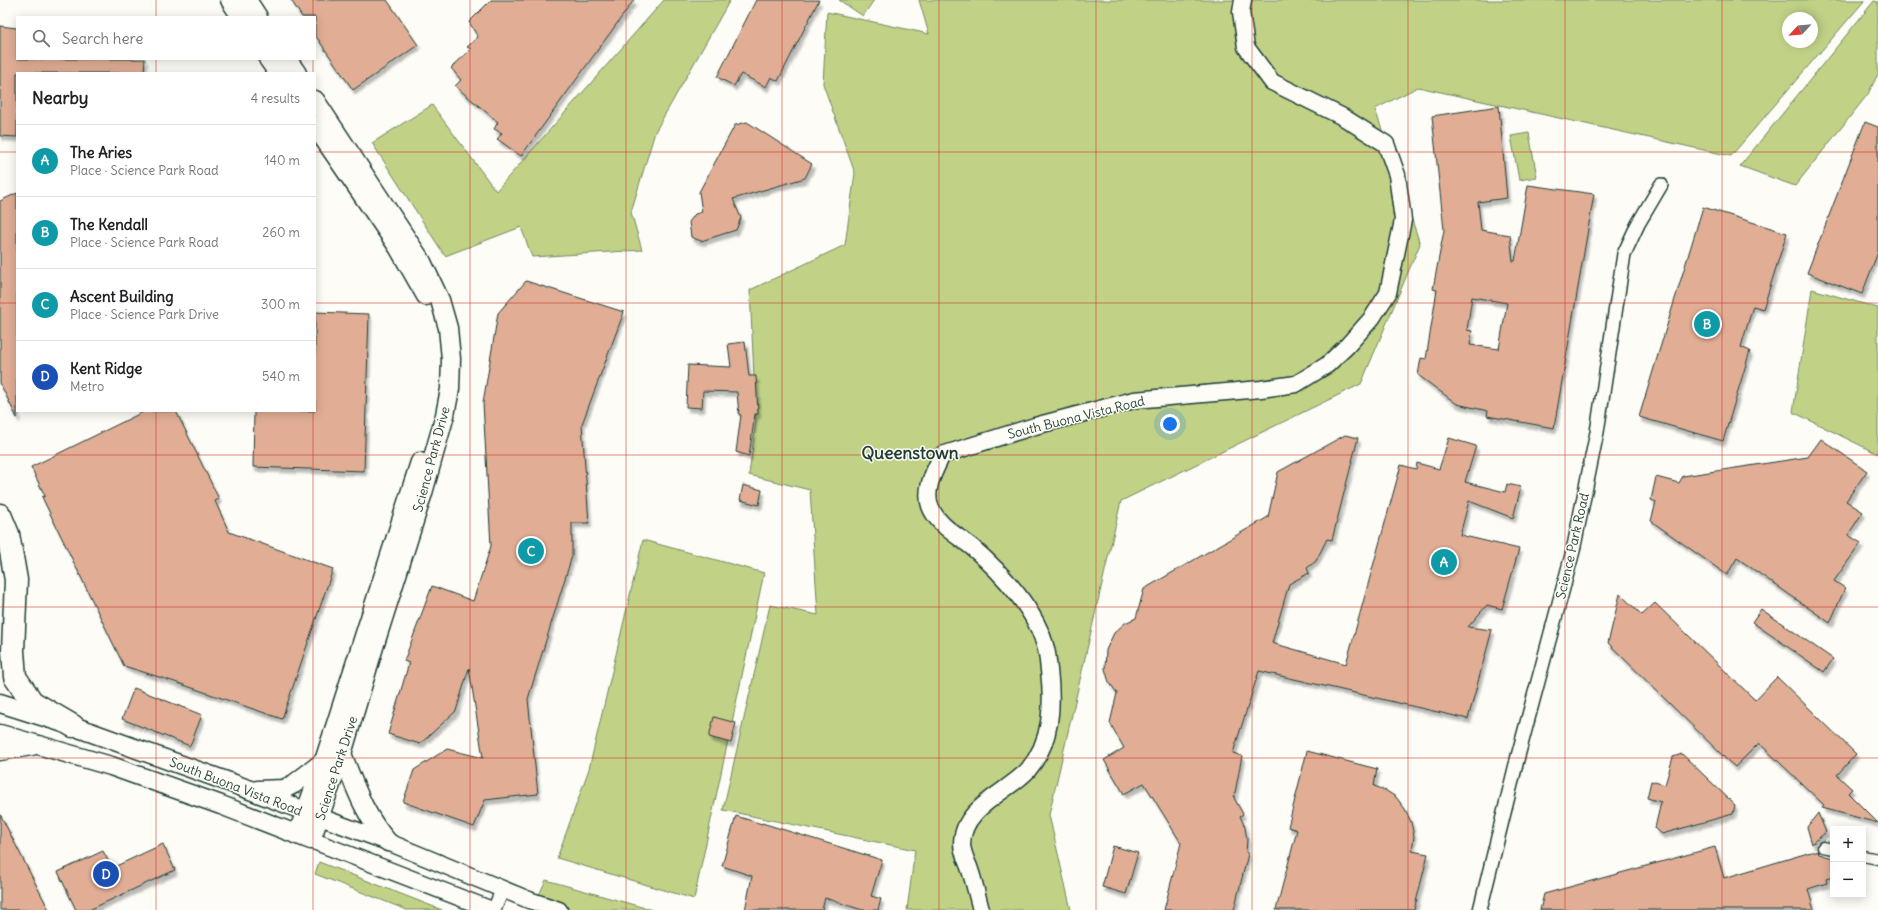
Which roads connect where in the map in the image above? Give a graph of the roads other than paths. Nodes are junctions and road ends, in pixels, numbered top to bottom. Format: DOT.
graph roads {
  1 [pos="230,0"];
  2 [pos="247,0"];
  3 [pos="1243,0"];
  4 [pos="240,16"];
  5 [pos="257,16"];
  6 [pos="269,60"];
  7 [pos="288,60"];
  8 [pos="277,72"];
  9 [pos="296,72"];
  10 [pos="316,101"];
  11 [pos="316,127"];
  12 [pos="1661,185"];
  13 [pos="417,492"];
  14 [pos="0,515"];
  15 [pos="0,703"];
  16 [pos="73,726"];
  17 [pos="0,734"];
  18 [pos="39,745"];
  19 [pos="0,751"];
  20 [pos="342,754"];
  21 [pos="324,761"];
  22 [pos="253,791"];
  23 [pos="313,815"];
  24 [pos="304,837"];
  25 [pos="388,842"];
  26 [pos="1866,857"];
  27 [pos="1878,859"];
  28 [pos="502,888"];
  29 [pos="493,910"];
  30 [pos="559,910"];
  31 [pos="981,910"];
  32 [pos="1480,910"];
  1 -- 4 [label="main road"];
  2 -- 5 [label="main road"];
  3 -- 31 [label="street, South Buona Vista Road"];
  6 -- 8 [label="main road"];
  7 -- 9 [label="main road"];
  10 -- 13 [label="main road, Science Park Drive"];
  11 -- 13 [label="main road, Science Park Drive"];
  12 -- 32 [label="street, Science Park Road"];
  13 -- 20 [label="main road, Science Park Drive"];
  13 -- 21 [label="main road, Science Park Drive"];
  14 -- 16 [label="highway"];
  15 -- 16 [label="main road, South Buona Vista Road"];
  16 -- 22 [label="main road, South Buona Vista Road"];
  17 -- 18 [label="main road, South Buona Vista Road"];
  18 -- 19 [label="main road"];
  18 -- 24 [label="main road, South Buona Vista Road"];
  20 -- 23 [label="main road, Science Park Drive"];
  20 -- 25 [label="main road"];
  21 -- 22 [label="main road"];
  21 -- 23 [label="main road, Science Park Drive"];
  22 -- 23 [label="main road, South Buona Vista Road"];
  23 -- 24 [label="main road, Science Park Drive"];
  23 -- 25 [label="street, South Buona Vista Road"];
  24 -- 29 [label="street, South Buona Vista Road"];
  25 -- 28 [label="street, South Buona Vista Road"];
  26 -- 27 [label="street"];
  28 -- 29 [label="street"];
  28 -- 30 [label="street, South Buona Vista Road"];
}
